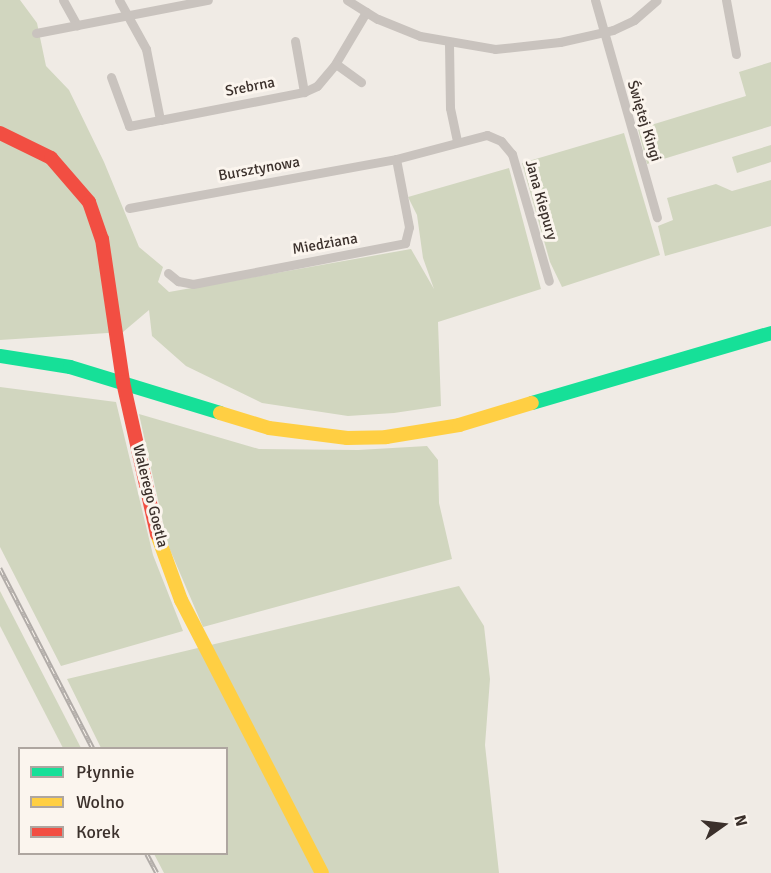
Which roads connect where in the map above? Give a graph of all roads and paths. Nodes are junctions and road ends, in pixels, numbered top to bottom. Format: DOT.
graph roads {
  1 [pos="63,0"];
  2 [pos="119,0"];
  3 [pos="208,0"];
  4 [pos="348,0"];
  5 [pos="595,0"];
  6 [pos="657,0"];
  7 [pos="726,0"];
  8 [pos="366,12"];
  9 [pos="127,15"];
  10 [pos="77,26"];
  11 [pos="36,33"];
  12 [pos="603,33"];
  13 [pos="295,41"];
  14 [pos="449,44"];
  15 [pos="736,54"];
  16 [pos="336,64"];
  17 [pos="111,77"];
  18 [pos="361,82"];
  19 [pos="304,92"];
  20 [pos="160,120"];
  21 [pos="0,133"];
  22 [pos="457,141"];
  23 [pos="396,159"];
  24 [pos="129,208"];
  25 [pos="657,217"];
  26 [pos="168,273"];
  27 [pos="549,281"];
  28 [pos="771,333"];
  29 [pos="0,356"];
  30 [pos="123,382"];
  31 [pos="322,873"];
  1 -- 10 [label="street"];
  2 -- 9 [label="street"];
  3 -- 9 [label="street"];
  4 -- 8 [label="street"];
  5 -- 12 [label="street, Świętej Kingi"];
  6 -- 12 [label="street"];
  7 -- 15 [label="street"];
  8 -- 14 [label="street"];
  8 -- 16 [label="street, Srebrna"];
  9 -- 10 [label="street"];
  9 -- 20 [label="street"];
  10 -- 11 [label="street"];
  12 -- 14 [label="street"];
  12 -- 25 [label="street, Świętej Kingi"];
  13 -- 19 [label="street"];
  14 -- 22 [label="street"];
  16 -- 18 [label="street"];
  16 -- 19 [label="street, Srebrna"];
  17 -- 20 [label="street, Srebrna"];
  19 -- 20 [label="street, Srebrna"];
  21 -- 30 [label="street, Walerego Goetla"];
  22 -- 23 [label="street, Jana Kiepury"];
  22 -- 27 [label="street, Jana Kiepury"];
  23 -- 24 [label="street, Bursztynowa"];
  23 -- 26 [label="street, Miedziana"];
  28 -- 30 [label="street"];
  29 -- 30 [label="street"];
  30 -- 31 [label="street, Walerego Goetla"];
}
